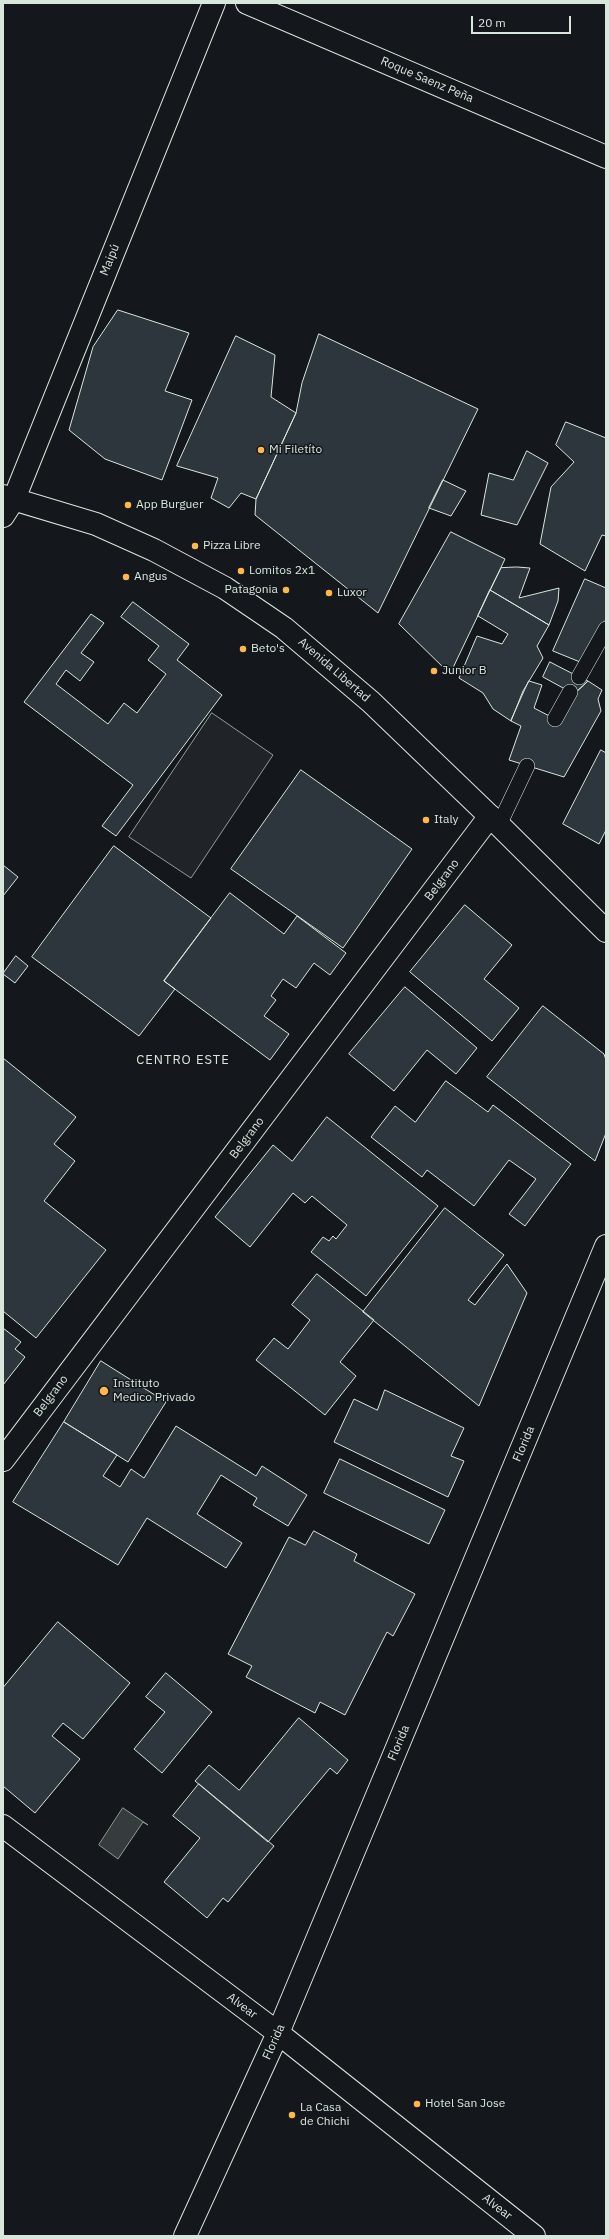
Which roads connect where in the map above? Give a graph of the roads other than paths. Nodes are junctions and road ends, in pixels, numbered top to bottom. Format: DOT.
graph roads {
  1 [pos="214,3"];
  2 [pos="247,3"];
  3 [pos="606,157"];
  4 [pos="7,504"];
  5 [pos="606,629"];
  6 [pos="579,677"];
  7 [pos="570,692"];
  8 [pos="555,719"];
  9 [pos="527,766"];
  10 [pos="495,820"];
  11 [pos="606,931"];
  12 [pos="606,1246"];
  13 [pos="3,1460"];
  14 [pos="3,1826"];
  15 [pos="278,2033"];
  16 [pos="185,2236"];
  17 [pos="534,2236"];
  1 -- 4 [label="street, Maipú"];
  2 -- 3 [label="street, Roque Saenz Peña"];
  4 -- 10 [label="street, Avenida Libertad"];
  5 -- 6 [label="lane"];
  7 -- 8 [label="lane"];
  9 -- 10 [label="lane"];
  10 -- 11 [label="street, Avenida Libertad"];
  10 -- 13 [label="street, Belgrano"];
  12 -- 15 [label="street, Florida"];
  14 -- 15 [label="street, Alvear"];
  15 -- 16 [label="street, Florida"];
  15 -- 17 [label="street, Alvear"];
}
